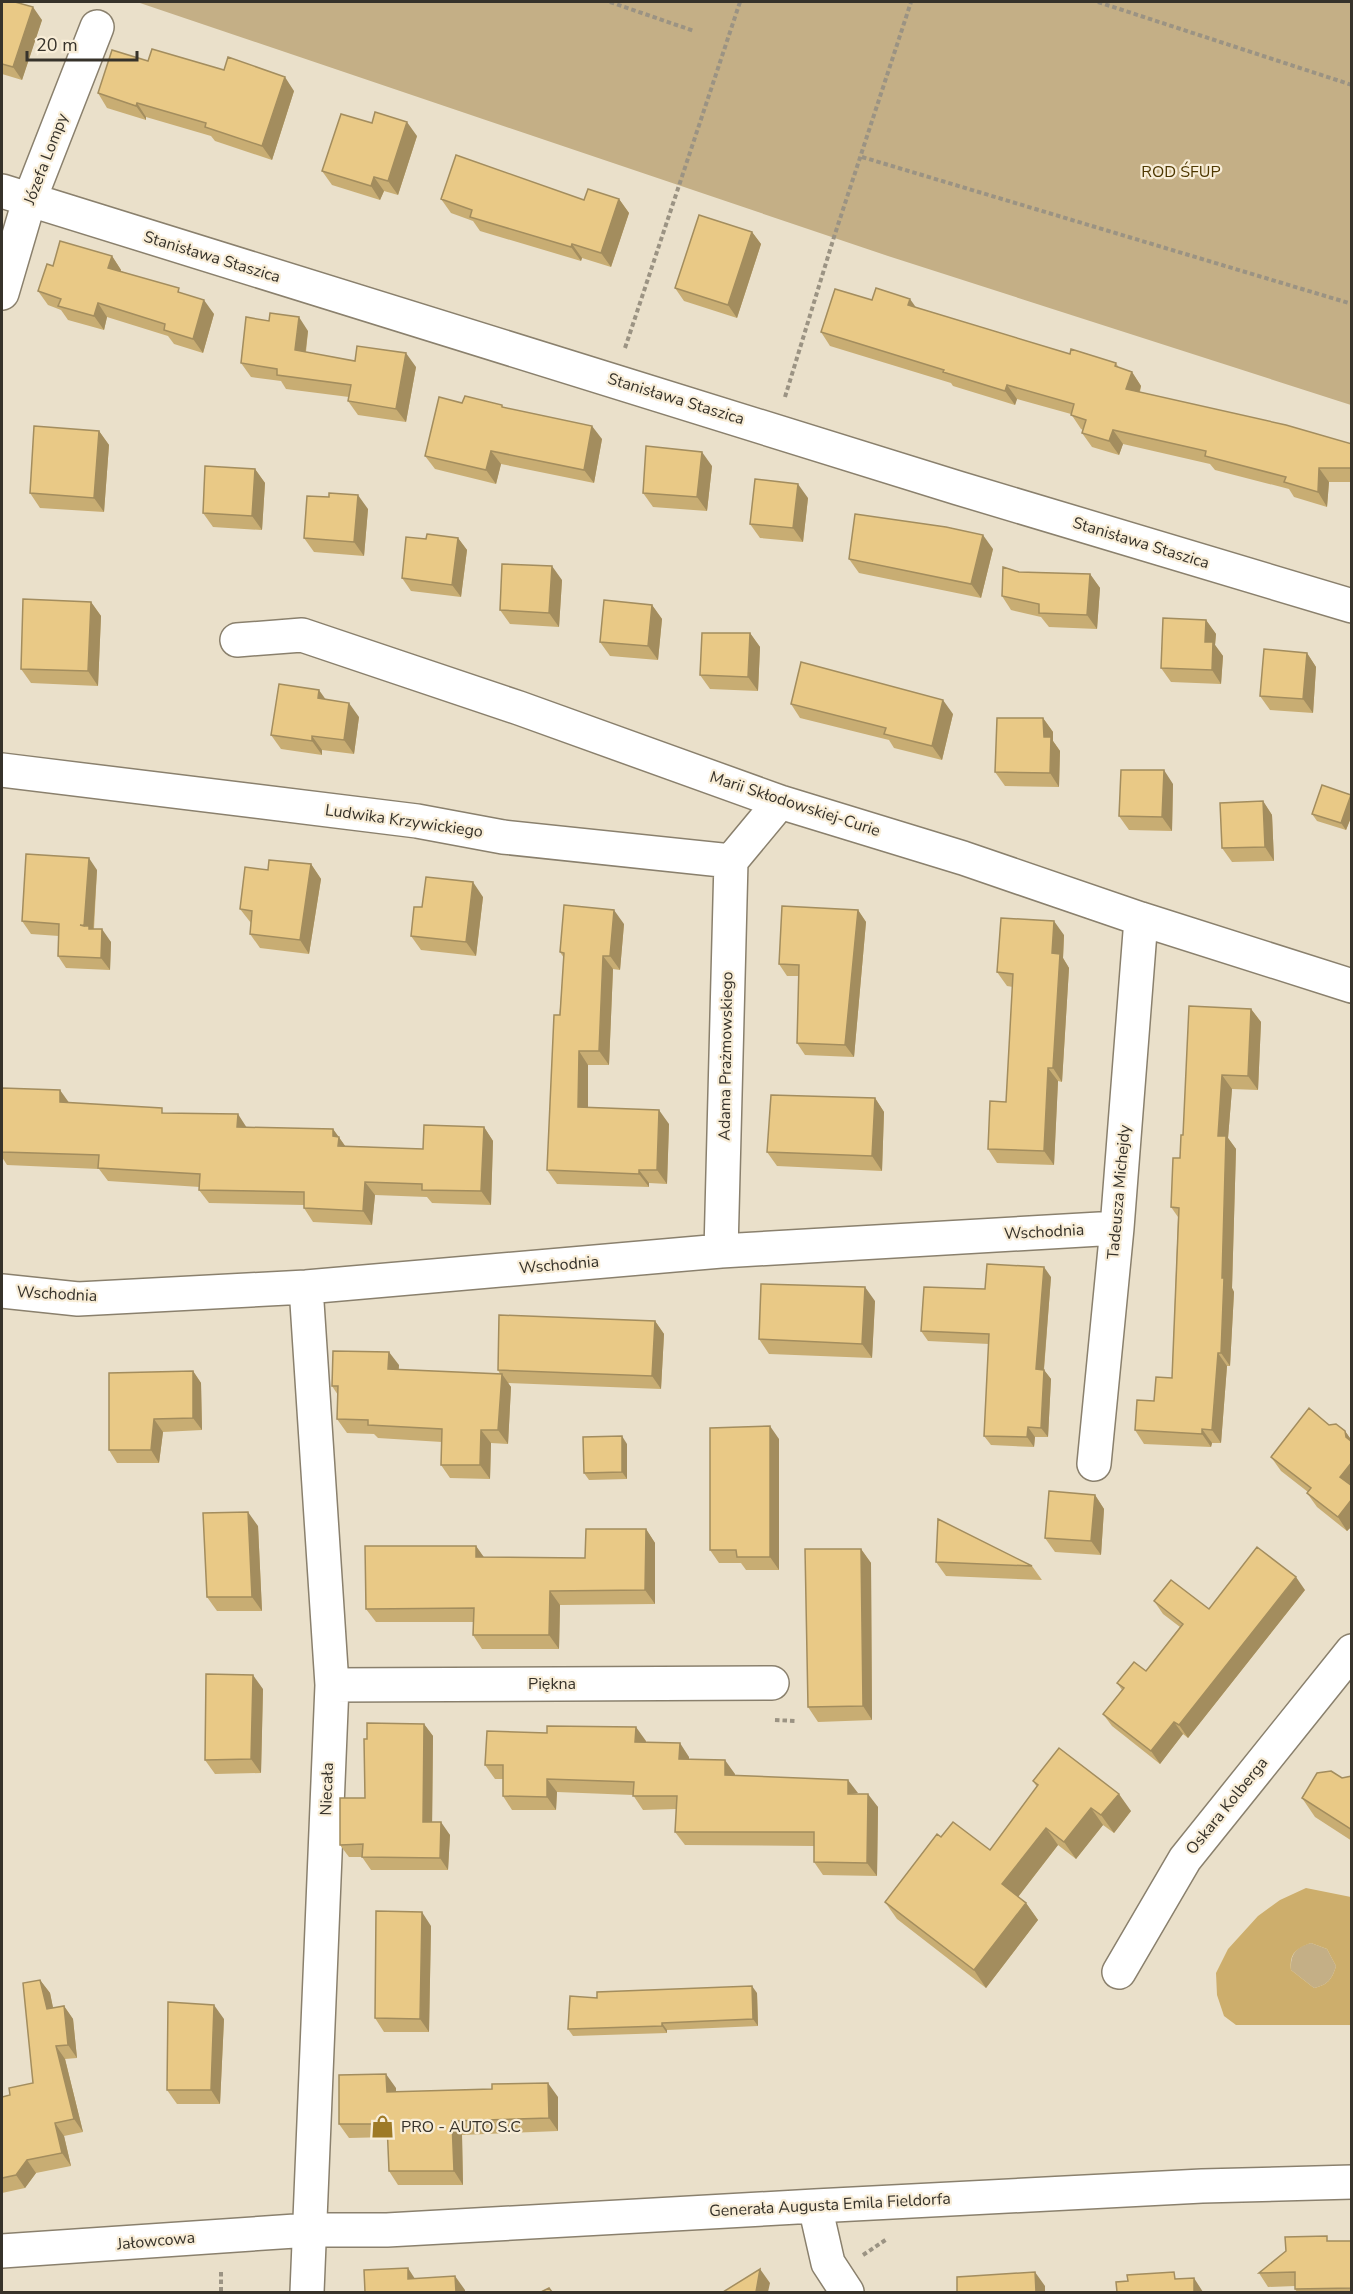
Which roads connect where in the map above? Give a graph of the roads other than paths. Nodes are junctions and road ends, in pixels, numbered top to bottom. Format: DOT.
graph roads {
  1 [pos="97,27"];
  2 [pos="15,196"];
  3 [pos="2,293"];
  4 [pos="1352,606"];
  5 [pos="237,640"];
  6 [pos="2,770"];
  7 [pos="780,802"];
  8 [pos="731,861"];
  9 [pos="1141,919"];
  10 [pos="1352,986"];
  11 [pos="1117,1228"];
  12 [pos="721,1251"];
  13 [pos="306,1287"];
  14 [pos="2,1291"];
  15 [pos="1094,1464"];
  16 [pos="1352,1651"];
  17 [pos="772,1683"];
  18 [pos="332,1685"];
  19 [pos="1119,1972"];
  20 [pos="1352,2182"];
  21 [pos="815,2206"];
  22 [pos="310,2230"];
  23 [pos="2,2251"];
  24 [pos="308,2292"];
  25 [pos="847,2292"];
  1 -- 2 [label="street, Józefa Lompy"];
  2 -- 3 [label="street, Józefa Lompy"];
  2 -- 4 [label="street, Stanisława Staszica"];
  5 -- 7 [label="street, Marii Skłodowskiej-Curie"];
  6 -- 8 [label="street, Ludwika Krzywickiego"];
  7 -- 8 [label="street"];
  7 -- 9 [label="street, Marii Skłodowskiej-Curie"];
  8 -- 12 [label="street, Adama Prażmowskiego"];
  9 -- 10 [label="street, Marii Skłodowskiej-Curie"];
  9 -- 11 [label="street, Tadeusza Michejdy"];
  11 -- 12 [label="street, Wschodnia"];
  11 -- 15 [label="street, Tadeusza Michejdy"];
  12 -- 13 [label="street, Wschodnia"];
  13 -- 14 [label="street, Wschodnia"];
  13 -- 18 [label="street, Niecała"];
  16 -- 19 [label="street, Oskara Kolberga"];
  17 -- 18 [label="street, Piękna"];
  18 -- 22 [label="street, Niecała"];
  20 -- 21 [label="street, Generała Augusta Emila Fieldorfa"];
  21 -- 22 [label="street, Generała Augusta Emila Fieldorfa"];
  21 -- 25 [label="street"];
  22 -- 23 [label="street, Jałowcowa"];
  22 -- 24 [label="street, Niecała"];
}
